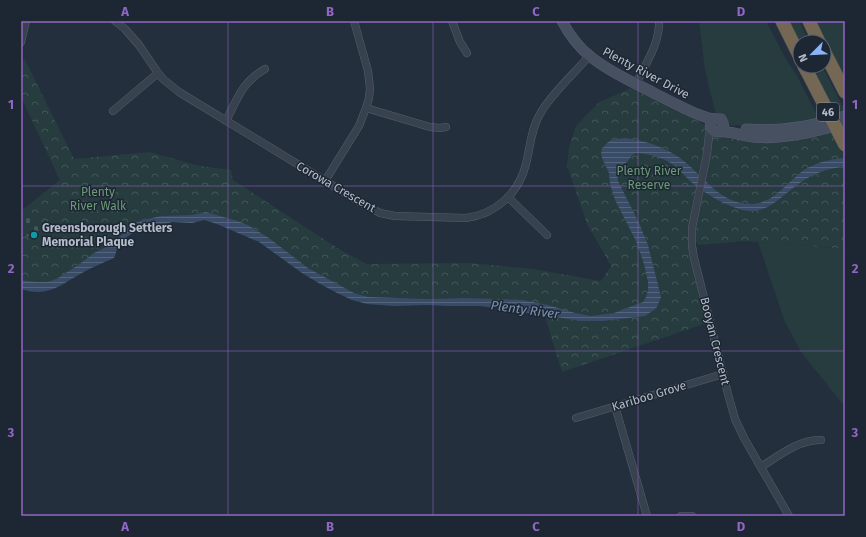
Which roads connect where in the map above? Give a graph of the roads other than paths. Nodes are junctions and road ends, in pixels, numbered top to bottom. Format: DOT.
graph roads {
  1 [pos="26,21"];
  2 [pos="115,21"];
  3 [pos="354,21"];
  4 [pos="452,21"];
  5 [pos="562,21"];
  6 [pos="660,21"];
  7 [pos="782,21"];
  8 [pos="809,21"];
  9 [pos="815,34"];
  10 [pos="792,41"];
  11 [pos="21,42"];
  12 [pos="468,53"];
  13 [pos="589,56"];
  14 [pos="832,68"];
  15 [pos="265,69"];
  16 [pos="158,73"];
  17 [pos="808,74"];
  18 [pos="636,84"];
  19 [pos="845,92"];
  20 [pos="366,108"];
  21 [pos="113,111"];
  22 [pos="845,116"];
  23 [pos="226,121"];
  24 [pos="845,123"];
  25 [pos="716,126"];
  26 [pos="446,127"];
  27 [pos="845,145"];
  28 [pos="325,181"];
  29 [pos="508,198"];
  30 [pos="547,235"];
  31 [pos="723,374"];
  32 [pos="615,406"];
  33 [pos="576,418"];
  34 [pos="821,440"];
  35 [pos="760,466"];
  36 [pos="647,516"];
  37 [pos="681,516"];
  38 [pos="692,516"];
  39 [pos="789,516"];
  1 -- 11 [label="street"];
  2 -- 16 [label="street, Corowa Crescent"];
  3 -- 20 [label="street"];
  4 -- 12 [label="street"];
  5 -- 13 [label="street, Plenty River Drive"];
  6 -- 18 [label="street"];
  7 -- 10 [label="highway"];
  8 -- 9 [label="highway"];
  13 -- 18 [label="street, Plenty River Drive"];
  13 -- 29 [label="street, Corowa Crescent"];
  14 -- 19 [label="highway, 46"];
  15 -- 23 [label="street"];
  16 -- 21 [label="street"];
  16 -- 23 [label="street, Corowa Crescent"];
  17 -- 27 [label="highway, 46, bridge"];
  18 -- 25 [label="street, Plenty River Drive"];
  20 -- 26 [label="street"];
  20 -- 28 [label="street"];
  22 -- 25 [label="street, Plenty River Drive"];
  23 -- 28 [label="street, Corowa Crescent"];
  24 -- 25 [label="street, Plenty River Drive"];
  25 -- 31 [label="street, Booyan Crescent"];
  28 -- 29 [label="street, Corowa Crescent"];
  29 -- 30 [label="street"];
  31 -- 32 [label="street, Kariboo Grove"];
  31 -- 35 [label="street, Booyan Crescent"];
  32 -- 33 [label="street, Kariboo Grove"];
  32 -- 36 [label="street"];
  34 -- 35 [label="street"];
  35 -- 39 [label="street, Booyan Crescent"];
  37 -- 38 [label="street"];
}
